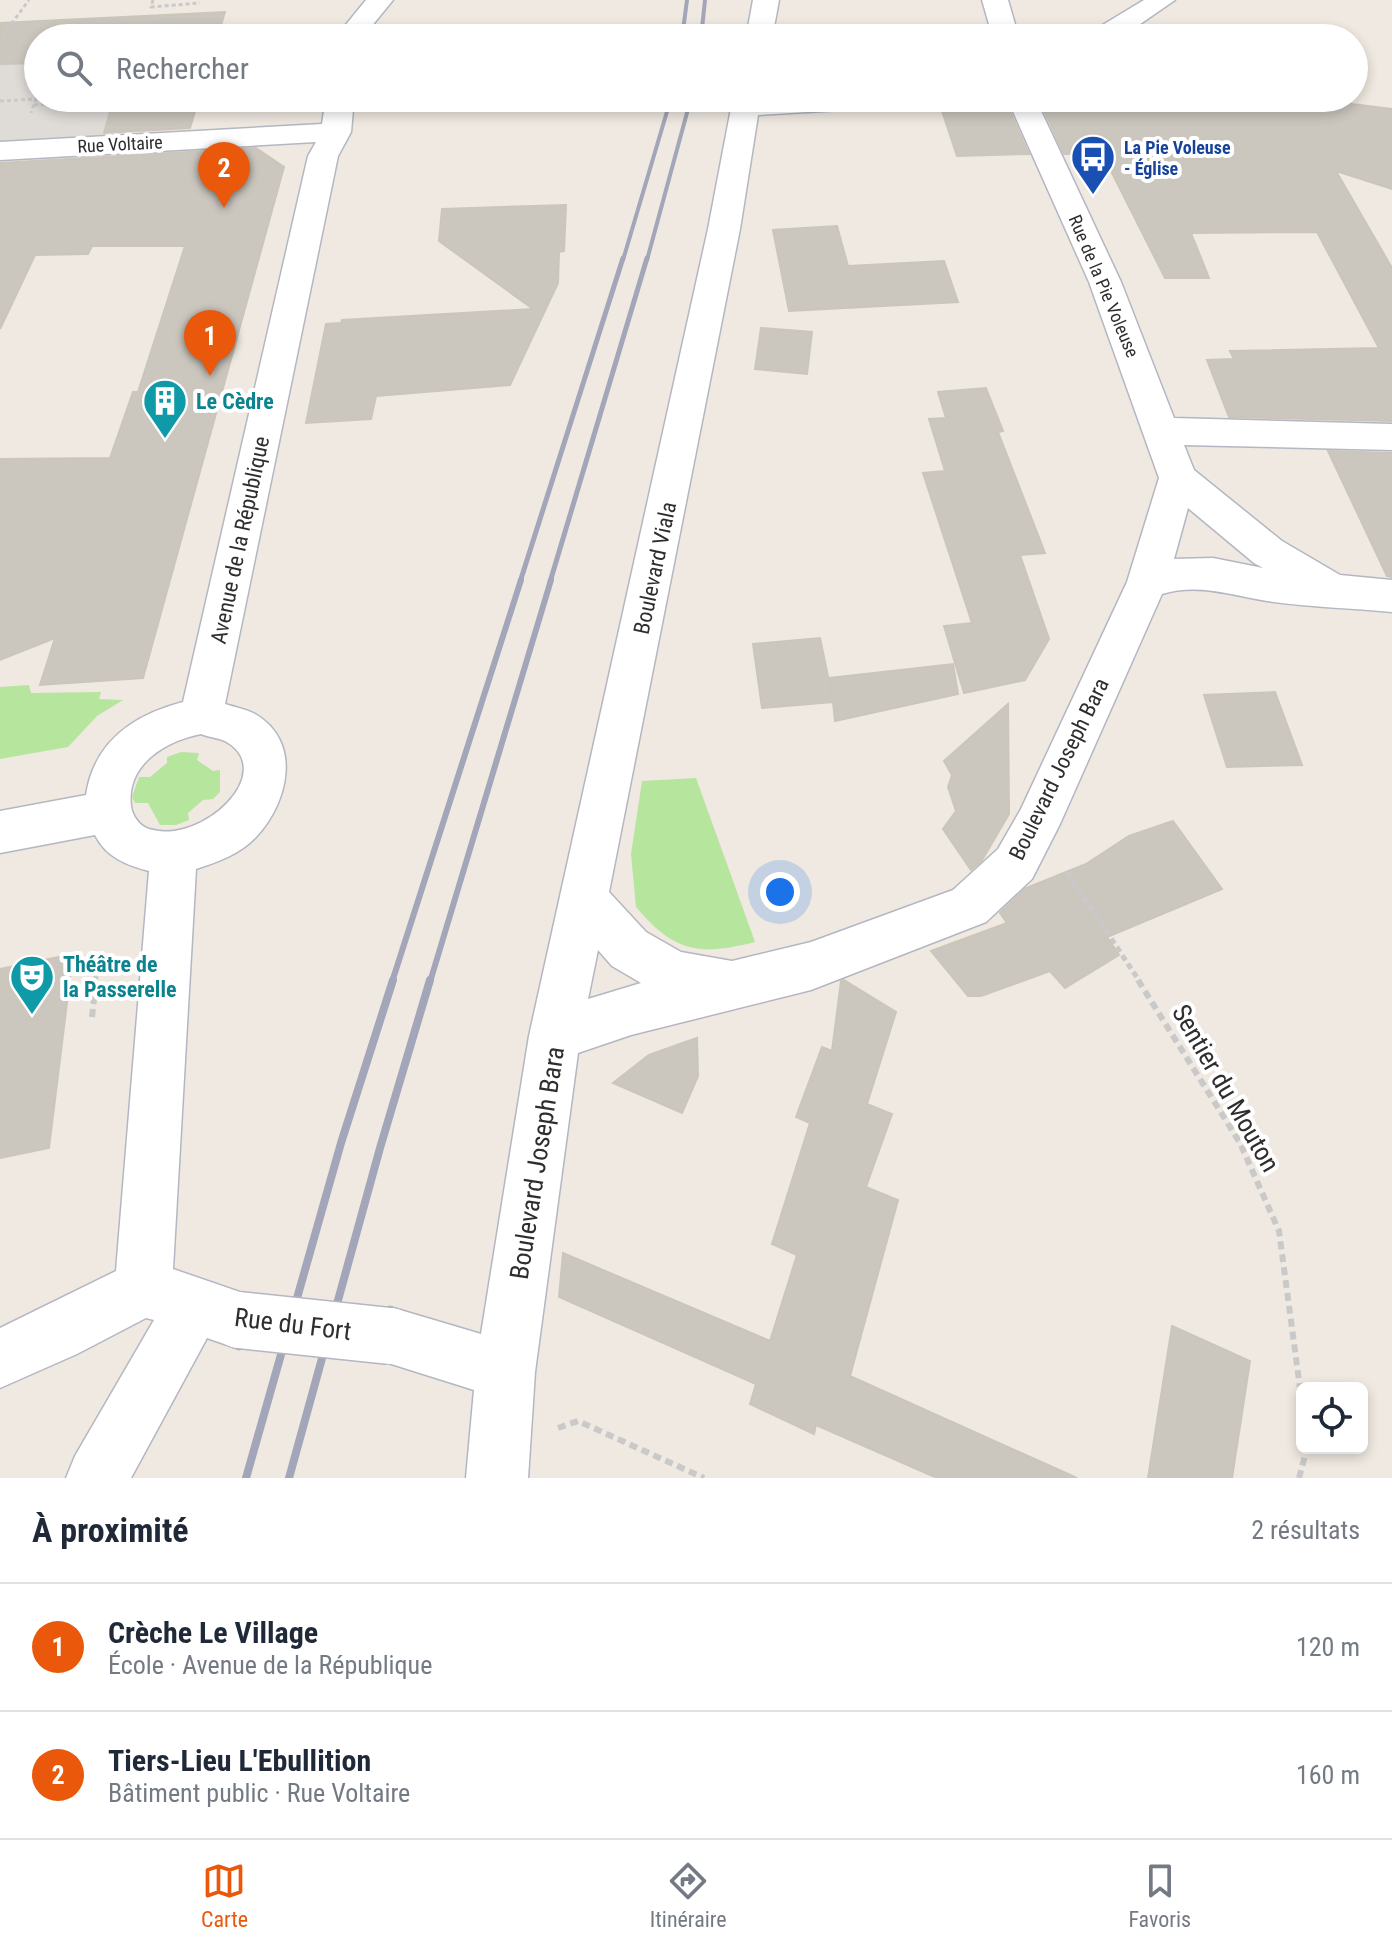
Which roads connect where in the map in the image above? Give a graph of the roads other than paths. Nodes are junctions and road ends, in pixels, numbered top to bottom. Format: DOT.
graph roads {
  1 [pos="380,0"];
  2 [pos="766,0"];
  3 [pos="995,0"];
  4 [pos="1162,0"];
  5 [pos="360,24"];
  6 [pos="762,24"];
  7 [pos="1002,24"];
  8 [pos="1123,24"];
  9 [pos="744,112"];
  10 [pos="1027,112"];
  11 [pos="338,115"];
  12 [pos="0,151"];
  13 [pos="1162,431"];
  14 [pos="1392,437"];
  15 [pos="1178,478"];
  16 [pos="1147,582"];
  17 [pos="1332,590"];
  18 [pos="1392,596"];
  19 [pos="201,716"];
  20 [pos="107,812"];
  21 [pos="0,832"];
  22 [pos="174,853"];
  23 [pos="584,899"];
  24 [pos="738,984"];
  25 [pos="555,1036"];
  26 [pos="192,1304"];
  27 [pos="0,1358"];
  28 [pos="505,1372"];
  29 [pos="498,1463"];
  30 [pos="97,1478"];
  1 -- 5 [label="street"];
  2 -- 6 [label="street"];
  3 -- 7 [label="street"];
  4 -- 8 [label="street"];
  9 -- 23 [label="street, Boulevard Viala"];
  10 -- 13 [label="street, Rue de la Pie Voleuse"];
  11 -- 12 [label="street, Rue Voltaire"];
  11 -- 19 [label="street, Avenue de la République"];
  13 -- 14 [label="street"];
  13 -- 15 [label="street, Rue de la Pie Voleuse"];
  15 -- 16 [label="street, Boulevard Joseph Bara"];
  15 -- 17 [label="street"];
  16 -- 17 [label="street"];
  16 -- 24 [label="street, Boulevard Joseph Bara"];
  17 -- 18 [label="street"];
  19 -- 20 [label="street"];
  19 -- 22 [label="street"];
  20 -- 21 [label="street"];
  20 -- 22 [label="street"];
  22 -- 26 [label="street"];
  23 -- 24 [label="street, Boulevard Joseph Bara"];
  23 -- 25 [label="street, Boulevard Viala"];
  24 -- 25 [label="street, Boulevard Joseph Bara"];
  25 -- 28 [label="street, Boulevard Joseph Bara"];
  26 -- 27 [label="street"];
  26 -- 28 [label="street, Rue du Fort, bridge"];
  26 -- 30 [label="street"];
  28 -- 29 [label="street, Boulevard Joseph Bara"];
}
